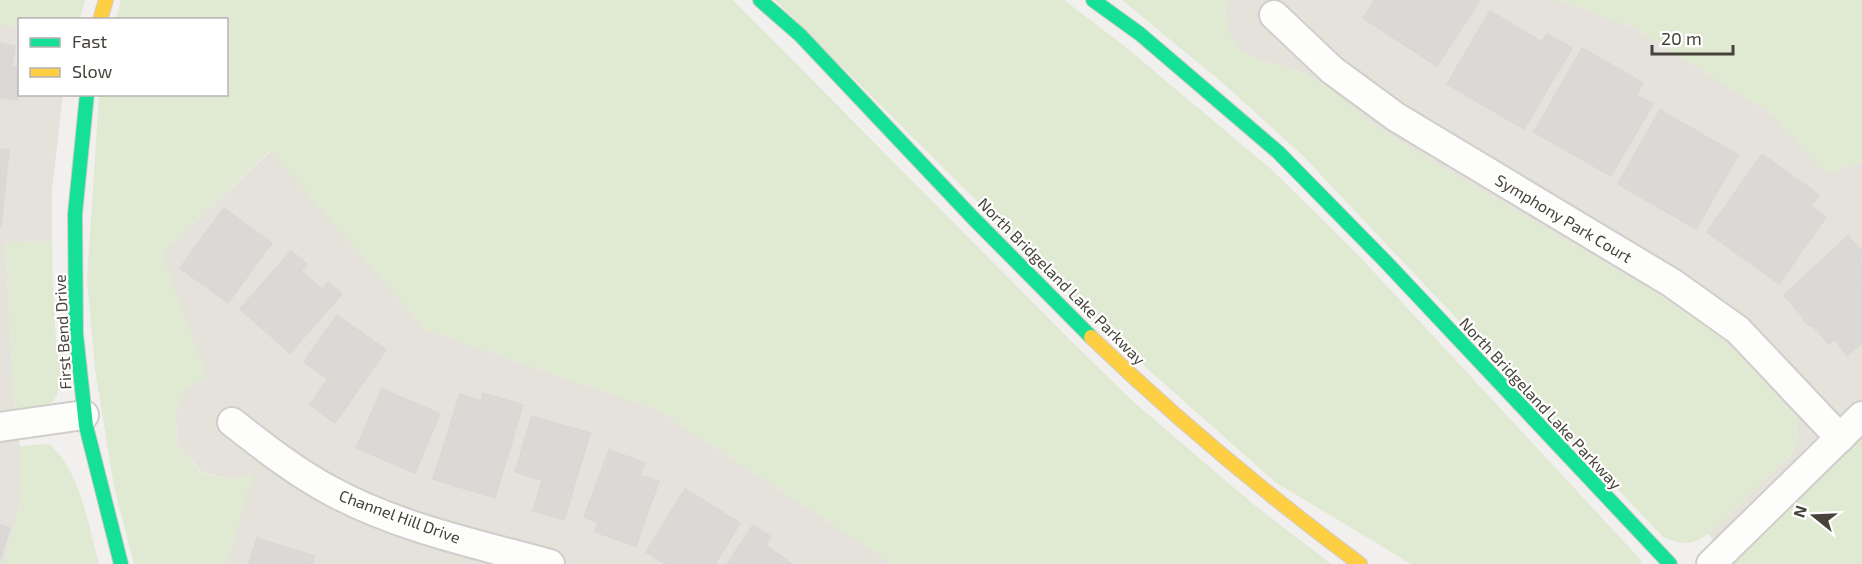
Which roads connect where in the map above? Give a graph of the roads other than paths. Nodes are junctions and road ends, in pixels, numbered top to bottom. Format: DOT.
graph roads {
  1 [pos="106,0"];
  2 [pos="759,0"];
  3 [pos="1093,0"];
  4 [pos="1274,15"];
  5 [pos="101,18"];
  6 [pos="87,96"];
  7 [pos="84,415"];
  8 [pos="1862,416"];
  9 [pos="232,422"];
  10 [pos="0,427"];
  11 [pos="1840,438"];
  12 [pos="121,564"];
  13 [pos="549,564"];
  14 [pos="1360,564"];
  15 [pos="1670,564"];
  16 [pos="1711,564"];
  1 -- 5 [label="main road"];
  2 -- 14 [label="main road, North Bridgeland Lake Parkway"];
  3 -- 15 [label="main road, North Bridgeland Lake Parkway"];
  4 -- 11 [label="street, Symphony Park Court"];
  6 -- 7 [label="main road, First Bend Drive"];
  7 -- 10 [label="street"];
  7 -- 12 [label="main road, First Bend Drive"];
  8 -- 11 [label="street"];
  9 -- 13 [label="street, Channel Hill Drive"];
  11 -- 16 [label="street"];
}
